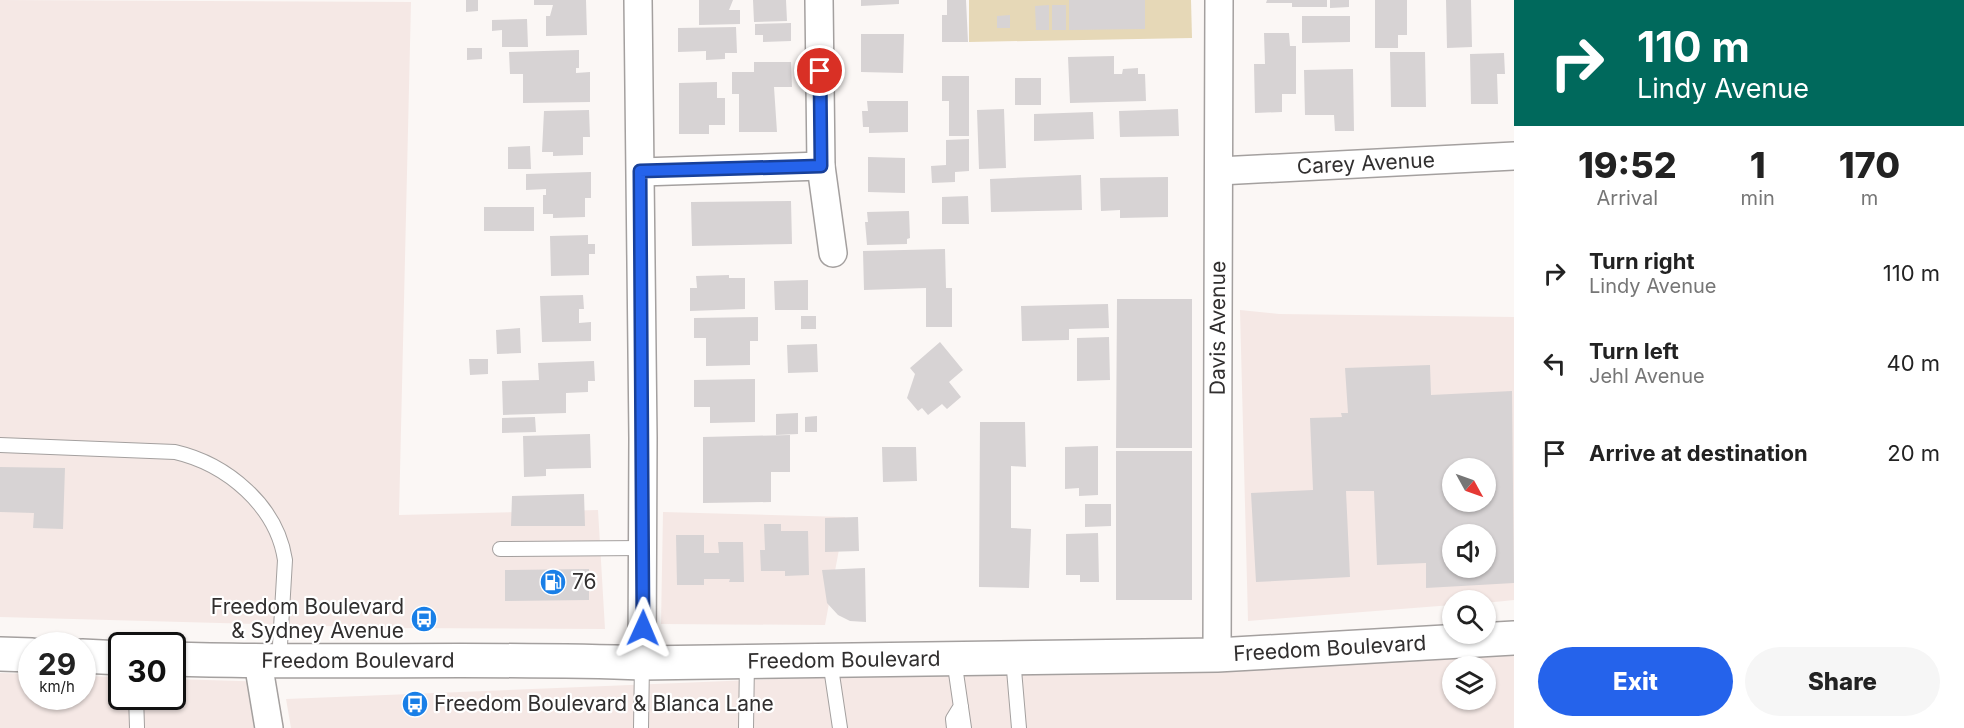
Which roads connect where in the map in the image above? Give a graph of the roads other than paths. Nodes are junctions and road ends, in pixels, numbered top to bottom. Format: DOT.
graph roads {
  1 [pos="638,0"];
  2 [pos="819,0"];
  3 [pos="1219,0"];
  4 [pos="1514,156"];
  5 [pos="821,166"];
  6 [pos="640,171"];
  7 [pos="1219,171"];
  8 [pos="833,253"];
  9 [pos="0,445"];
  10 [pos="643,548"];
  11 [pos="501,549"];
  12 [pos="1514,638"];
  13 [pos="0,654"];
  14 [pos="18,655"];
  15 [pos="1217,655"];
  16 [pos="1012,656"];
  17 [pos="954,657"];
  18 [pos="830,658"];
  19 [pos="186,659"];
  20 [pos="747,660"];
  21 [pos="269,662"];
  22 [pos="642,663"];
  23 [pos="961,706"];
  24 [pos="136,710"];
  25 [pos="137,727"];
  26 [pos="269,728"];
  27 [pos="641,728"];
  28 [pos="746,728"];
  29 [pos="840,728"];
  30 [pos="954,728"];
  31 [pos="964,728"];
  32 [pos="1019,728"];
  1 -- 6 [label="street"];
  2 -- 5 [label="street"];
  3 -- 7 [label="street, Davis Avenue"];
  4 -- 7 [label="street, Carey Avenue"];
  5 -- 6 [label="street"];
  5 -- 8 [label="street"];
  6 -- 10 [label="street"];
  7 -- 15 [label="street, Davis Avenue"];
  9 -- 21 [label="lane"];
  10 -- 11 [label="lane"];
  10 -- 22 [label="street"];
  12 -- 15 [label="main road, Freedom Boulevard"];
  13 -- 14 [label="main road"];
  15 -- 16 [label="main road, Freedom Boulevard"];
  16 -- 17 [label="main road, Freedom Boulevard"];
  16 -- 32 [label="lane"];
  17 -- 18 [label="main road, Freedom Boulevard"];
  17 -- 23 [label="lane"];
  18 -- 20 [label="main road, Freedom Boulevard"];
  18 -- 29 [label="lane"];
  19 -- 21 [label="main road, Freedom Boulevard"];
  20 -- 22 [label="main road, Freedom Boulevard"];
  20 -- 28 [label="lane"];
  21 -- 22 [label="main road, Freedom Boulevard"];
  21 -- 26 [label="street"];
  22 -- 27 [label="lane"];
  23 -- 30 [label="lane"];
  23 -- 31 [label="lane"];
  24 -- 25 [label="lane"];
}
